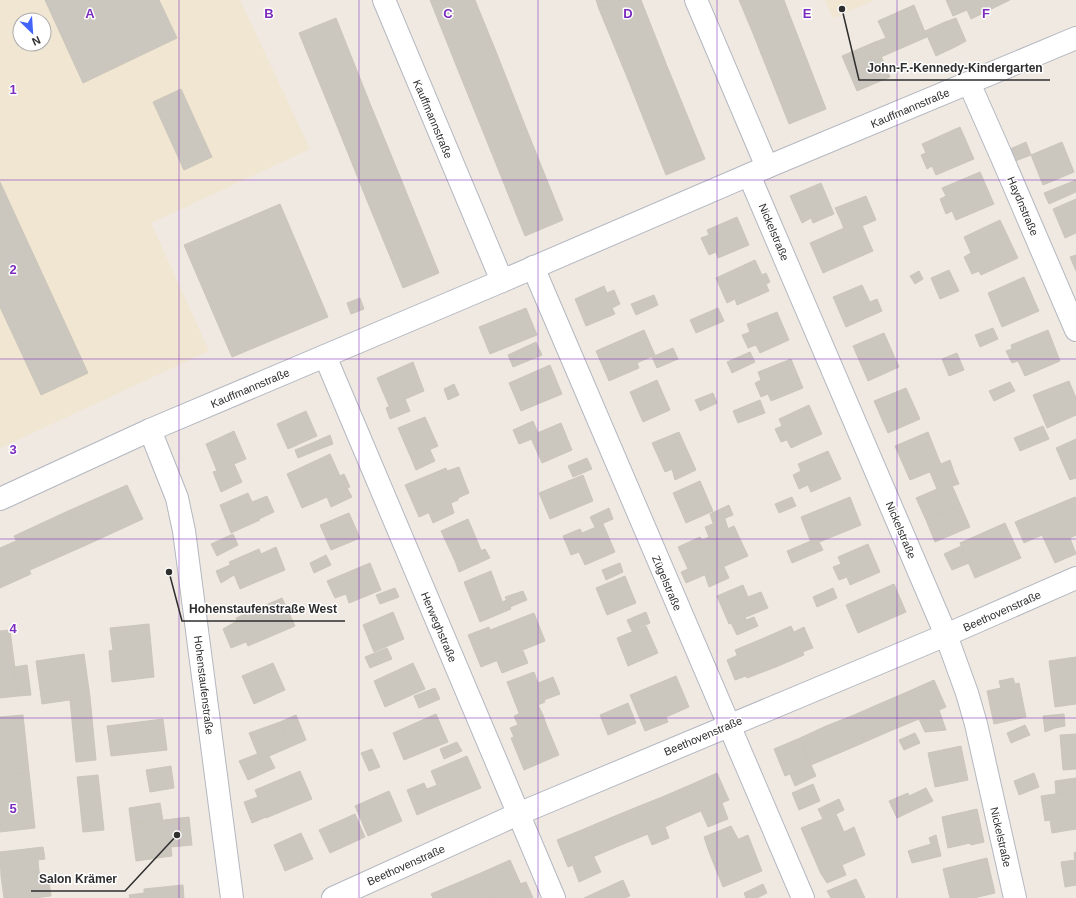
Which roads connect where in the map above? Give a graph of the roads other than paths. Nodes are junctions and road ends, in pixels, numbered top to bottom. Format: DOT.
graph roads {
  1 [pos="384,0"];
  2 [pos="696,0"];
  3 [pos="1076,38"];
  4 [pos="969,83"];
  5 [pos="758,171"];
  6 [pos="533,267"];
  7 [pos="502,281"];
  8 [pos="1076,330"];
  9 [pos="325,356"];
  10 [pos="150,430"];
  11 [pos="0,499"];
  12 [pos="1076,578"];
  13 [pos="946,635"];
  14 [pos="728,725"];
  15 [pos="518,814"];
  16 [pos="232,898"];
  17 [pos="333,898"];
  18 [pos="554,898"];
  19 [pos="803,898"];
  20 [pos="1015,898"];
  1 -- 7 [label="street, Kauffmannstraße"];
  2 -- 5 [label="street"];
  3 -- 4 [label="street, Kauffmannstraße"];
  4 -- 5 [label="street, Kauffmannstraße"];
  4 -- 8 [label="street, Haydnstraße"];
  5 -- 6 [label="street, Kauffmannstraße"];
  5 -- 13 [label="street, Nickelstraße"];
  6 -- 7 [label="street, Kauffmannstraße"];
  6 -- 14 [label="street, Zügelstraße"];
  7 -- 9 [label="street, Kauffmannstraße"];
  9 -- 10 [label="street, Kauffmannstraße"];
  9 -- 15 [label="street, Herweghstraße"];
  10 -- 11 [label="street, Kauffmannstraße"];
  10 -- 16 [label="street, Hohenstaufenstraße"];
  12 -- 13 [label="street, Beethovenstraße"];
  13 -- 14 [label="street, Beethovenstraße"];
  13 -- 20 [label="street, Nickelstraße"];
  14 -- 15 [label="street, Beethovenstraße"];
  14 -- 19 [label="street, Zügelstraße"];
  15 -- 17 [label="street, Beethovenstraße"];
  15 -- 18 [label="street, Herweghstraße"];
}
